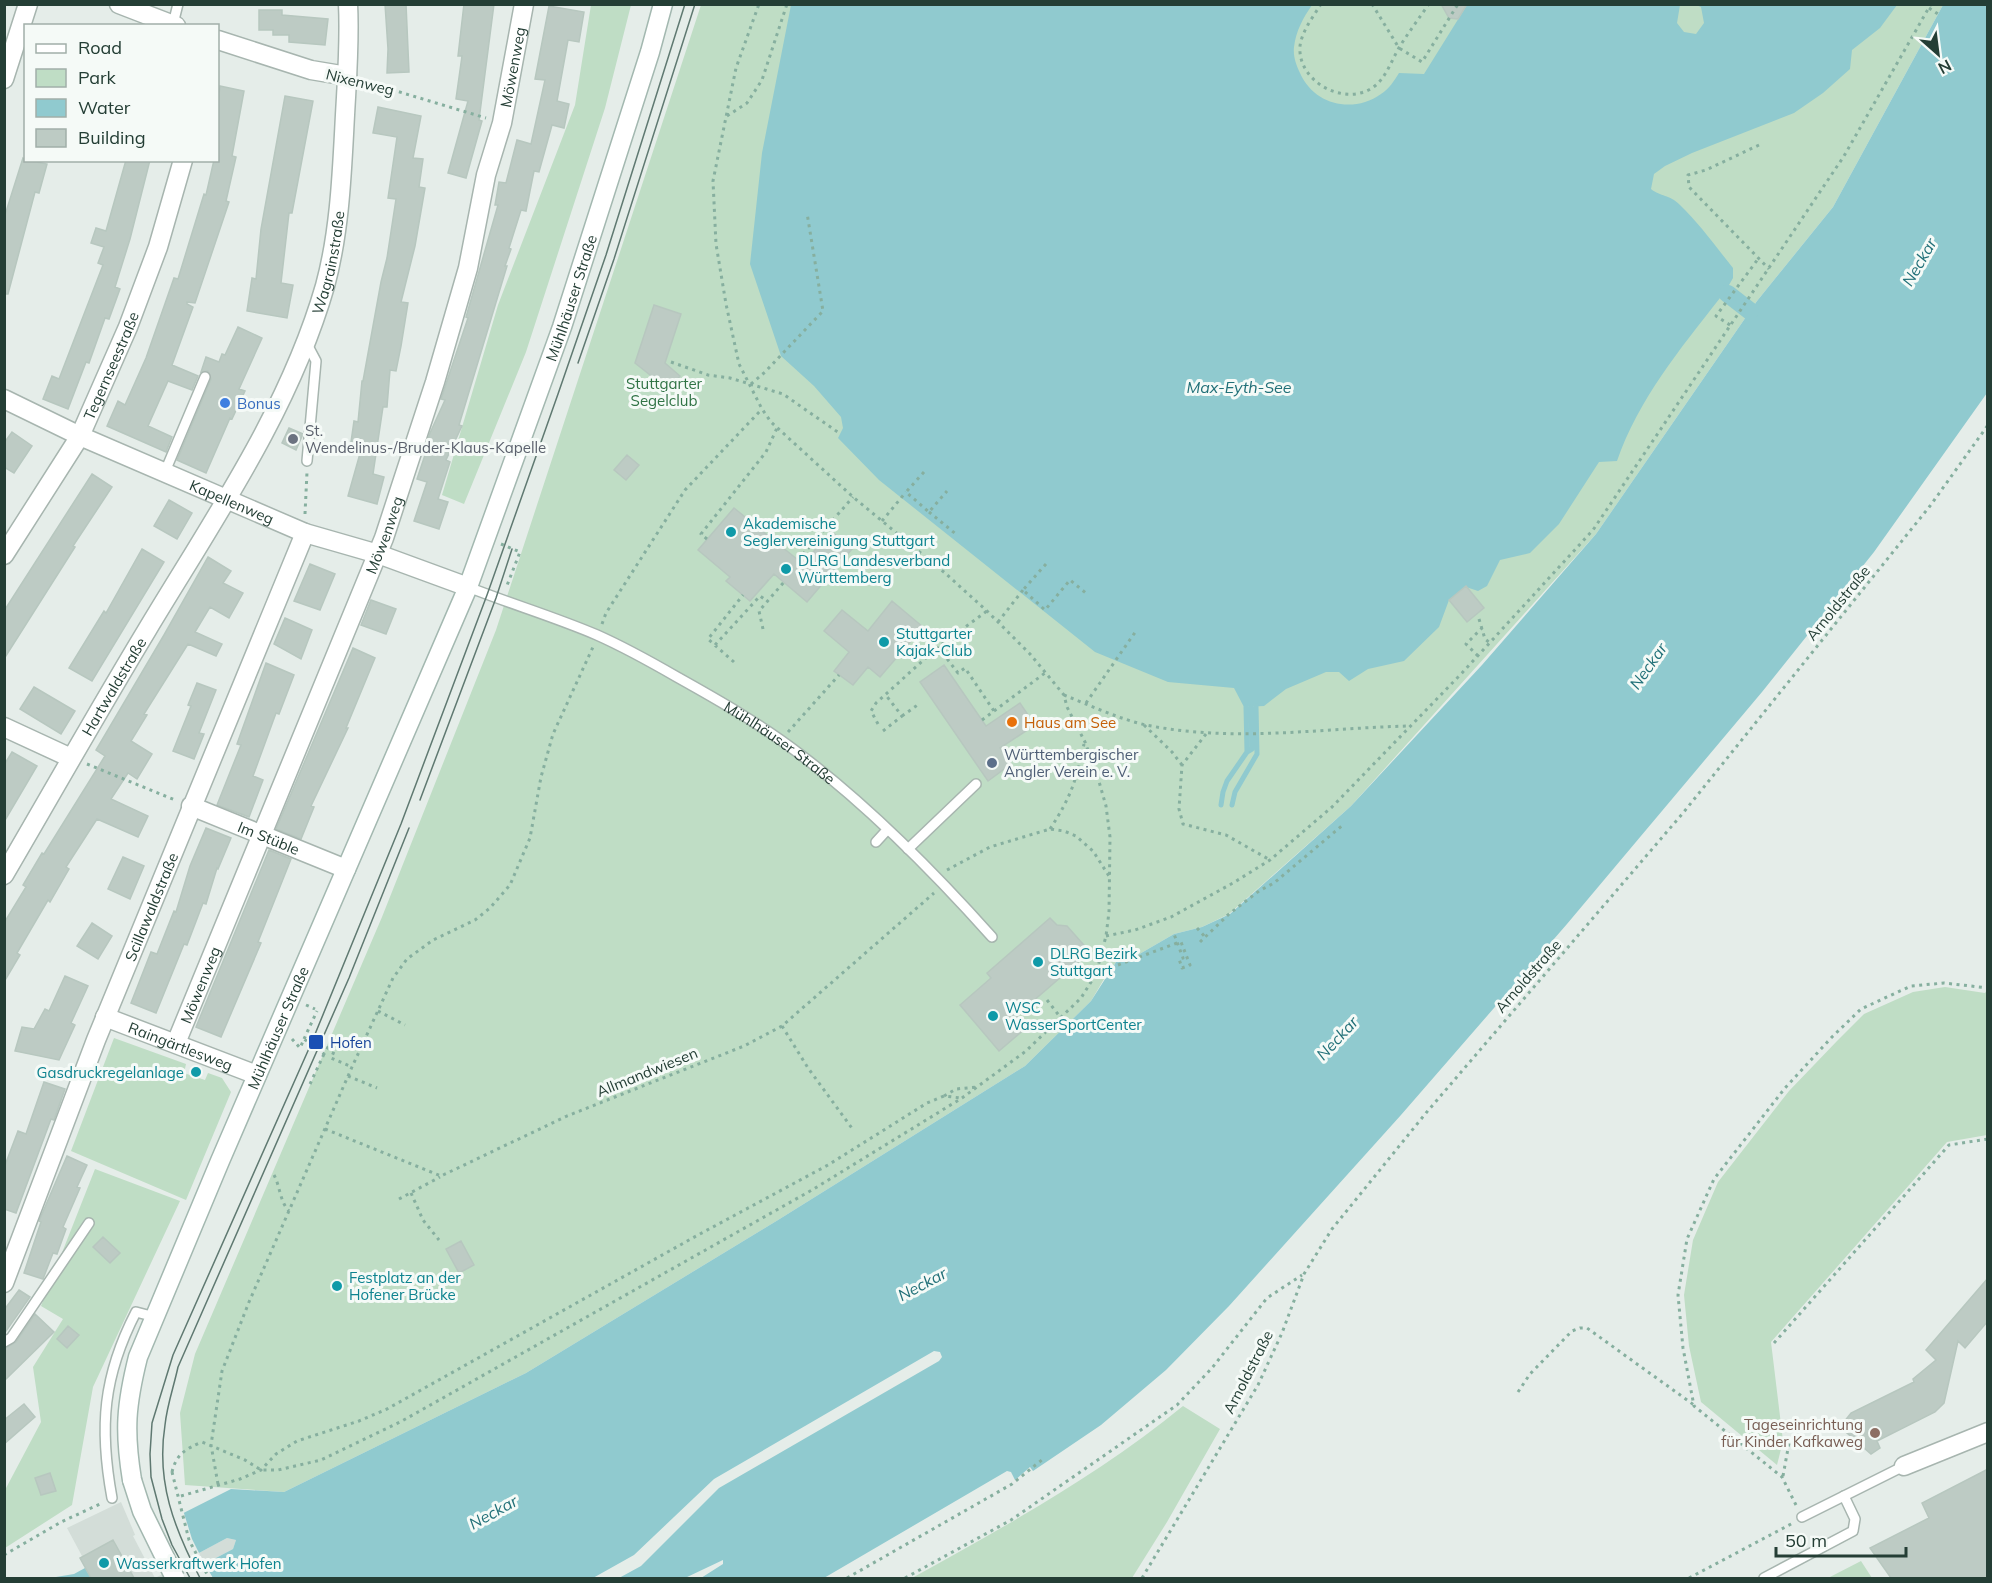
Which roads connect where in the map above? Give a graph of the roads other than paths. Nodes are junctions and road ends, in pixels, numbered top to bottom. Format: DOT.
graph roads {
  1 [pos="28,4"];
  2 [pos="119,4"];
  3 [pos="177,4"];
  4 [pos="348,4"];
  5 [pos="524,4"];
  6 [pos="663,4"];
  7 [pos="171,24"];
  8 [pos="174,24"];
  9 [pos="219,40"];
  10 [pos="347,76"];
  11 [pos="4,79"];
  12 [pos="182,162"];
  13 [pos="306,342"];
  14 [pos="206,377"];
  15 [pos="4,399"];
  16 [pos="80,436"];
  17 [pos="307,461"];
  18 [pos="164,474"];
  19 [pos="226,501"];
  20 [pos="305,533"];
  21 [pos="378,554"];
  22 [pos="4,555"];
  23 [pos="468,587"];
  24 [pos="4,727"];
  25 [pos="71,758"];
  26 [pos="976,784"];
  27 [pos="191,806"];
  28 [pos="887,830"];
  29 [pos="262,836"];
  30 [pos="876,842"];
  31 [pos="908,849"];
  32 [pos="346,869"];
  33 [pos="4,875"];
  34 [pos="992,937"];
  35 [pos="105,1017"];
  36 [pos="176,1043"];
  37 [pos="258,1075"];
  38 [pos="89,1223"];
  39 [pos="4,1283"];
  40 [pos="155,1317"];
  41 [pos="4,1342"];
  42 [pos="1988,1432"];
  43 [pos="1904,1466"];
  44 [pos="1844,1496"];
  45 [pos="112,1498"];
  46 [pos="1802,1517"];
  47 [pos="175,1578"];
  48 [pos="1764,1578"];
  1 -- 11 [label="street"];
  2 -- 7 [label="street"];
  3 -- 8 [label="lane"];
  4 -- 10 [label="street, Wagrainstraße"];
  5 -- 21 [label="street, Möwenweg"];
  6 -- 23 [label="street, Mühlhäuser Straße"];
  9 -- 10 [label="street, Nixenweg"];
  10 -- 13 [label="street, Wagrainstraße"];
  12 -- 16 [label="street, Tegernseestraße"];
  13 -- 17 [label="lane"];
  13 -- 19 [label="street, Wagrainstraße"];
  14 -- 18 [label="lane"];
  15 -- 16 [label="street, Kapellenweg"];
  16 -- 18 [label="street, Kapellenweg"];
  16 -- 22 [label="street, Tegernseestraße"];
  18 -- 19 [label="street, Kapellenweg"];
  19 -- 20 [label="street, Kapellenweg"];
  19 -- 25 [label="street, Hartwaldstraße"];
  20 -- 21 [label="street, Kapellenweg"];
  20 -- 27 [label="street, Scillawaldstraße"];
  21 -- 23 [label="street, Kapellenweg"];
  21 -- 29 [label="street, Möwenweg"];
  23 -- 28 [label="lane, Mühlhäuser Straße"];
  23 -- 32 [label="street, Mühlhäuser Straße"];
  24 -- 25 [label="street"];
  25 -- 33 [label="street, Hartwaldstraße"];
  26 -- 31 [label="lane"];
  27 -- 29 [label="street, Im Stüble"];
  27 -- 35 [label="street, Scillawaldstraße"];
  28 -- 30 [label="lane"];
  28 -- 31 [label="lane, Mühlhäuser Straße"];
  29 -- 32 [label="street, Im Stüble"];
  29 -- 36 [label="street, Möwenweg"];
  31 -- 34 [label="lane, Mühlhäuser Straße"];
  32 -- 37 [label="street, Mühlhäuser Straße"];
  35 -- 36 [label="street, Raingärtlesweg"];
  35 -- 39 [label="street, Scillawaldstraße"];
  36 -- 37 [label="street, Raingärtlesweg"];
  37 -- 40 [label="street, Mühlhäuser Straße"];
  38 -- 41 [label="lane"];
  40 -- 45 [label="lane"];
  40 -- 47 [label="street, Mühlhäuser Straße, bridge"];
  42 -- 43 [label="street"];
  43 -- 44 [label="lane"];
  44 -- 46 [label="lane"];
  44 -- 48 [label="lane"];
}
